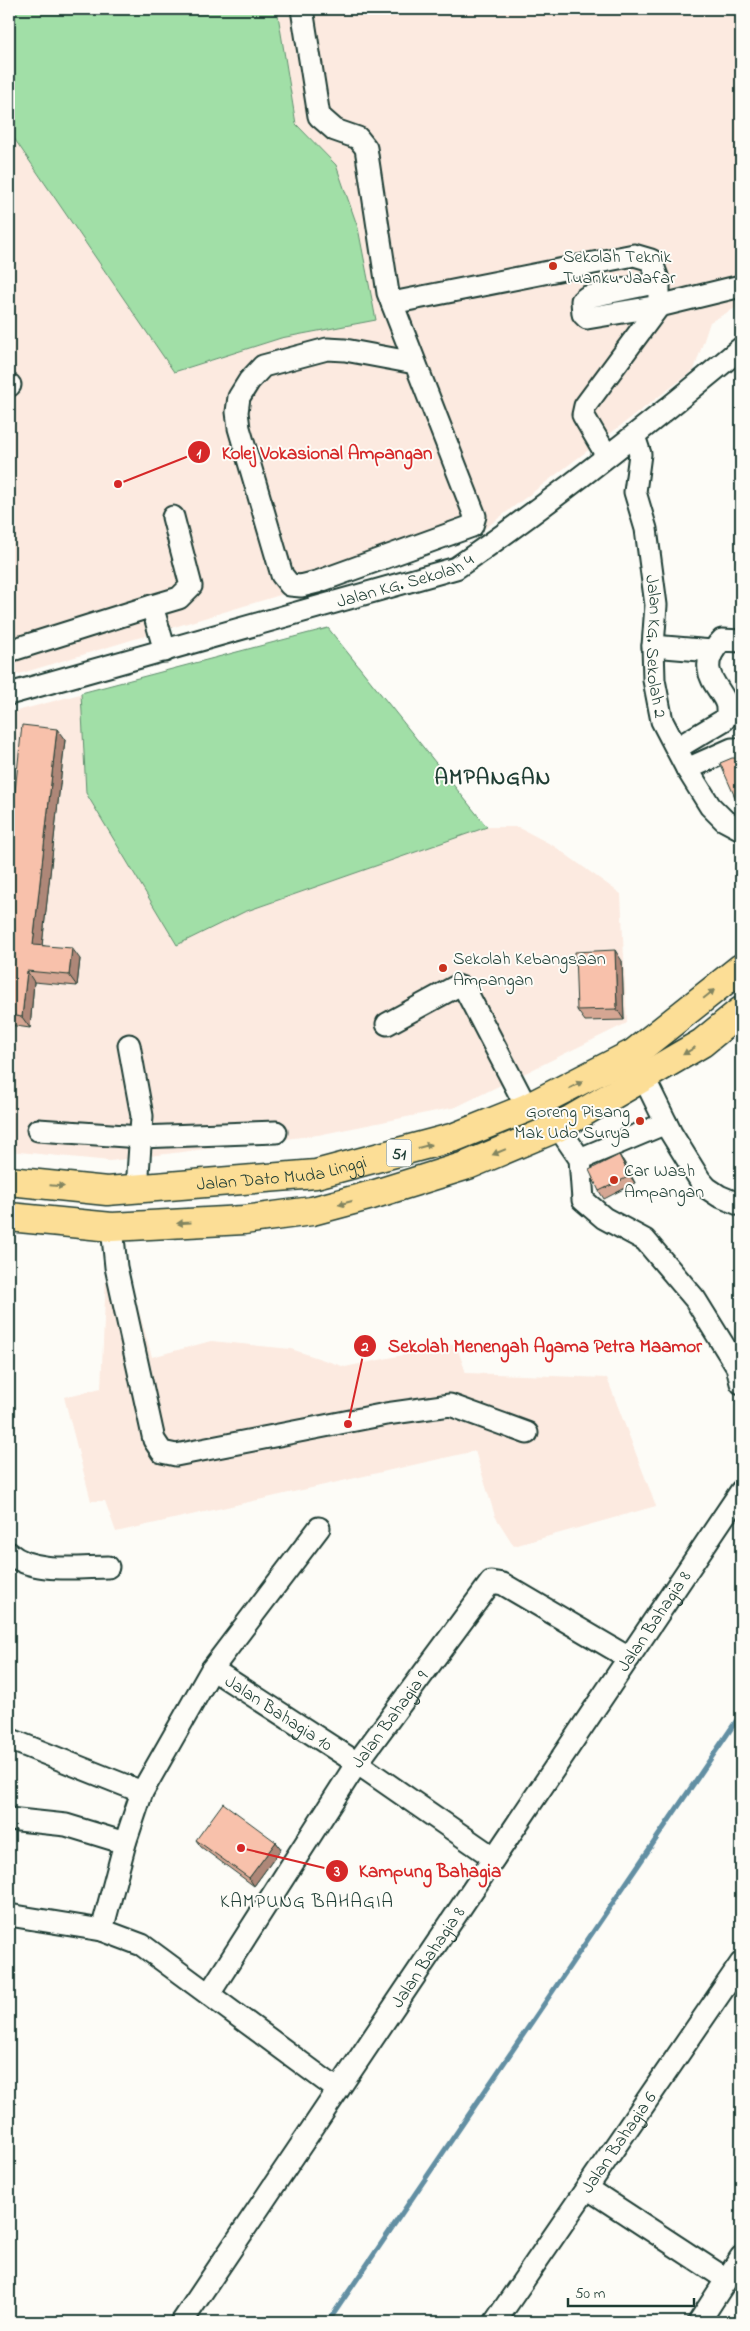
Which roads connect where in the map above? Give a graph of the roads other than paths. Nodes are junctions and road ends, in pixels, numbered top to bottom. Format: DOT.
graph roads {
  1 [pos="302,9"];
  2 [pos="659,282"];
  3 [pos="741,286"];
  4 [pos="392,303"];
  5 [pos="659,306"];
  6 [pos="741,348"];
  7 [pos="415,363"];
  8 [pos="634,436"];
  9 [pos="607,456"];
  10 [pos="173,517"];
  11 [pos="152,606"];
  12 [pos="741,641"];
  13 [pos="653,646"];
  14 [pos="9,651"];
  15 [pos="166,651"];
  16 [pos="712,651"];
  17 [pos="9,694"];
  18 [pos="677,748"];
  19 [pos="741,749"];
  20 [pos="687,769"];
  21 [pos="741,829"];
  22 [pos="741,968"];
  23 [pos="741,1011"];
  24 [pos="387,1024"];
  25 [pos="129,1045"];
  26 [pos="644,1078"];
  27 [pos="527,1108"];
  28 [pos="666,1123"];
  29 [pos="558,1127"];
  30 [pos="38,1130"];
  31 [pos="276,1132"];
  32 [pos="140,1137"];
  33 [pos="580,1160"];
  34 [pos="9,1182"];
  35 [pos="137,1189"];
  36 [pos="741,1204"];
  37 [pos="9,1217"];
  38 [pos="112,1227"];
  39 [pos="740,1370"];
  40 [pos="527,1433"];
  41 [pos="741,1491"];
  42 [pos="318,1528"];
  43 [pos="9,1553"];
  44 [pos="108,1567"];
  45 [pos="629,1658"];
  46 [pos="212,1669"];
  47 [pos="9,1739"];
  48 [pos="356,1763"];
  49 [pos="142,1792"];
  50 [pos="9,1819"];
  51 [pos="125,1843"];
  52 [pos="494,1858"];
  53 [pos="9,1915"];
  54 [pos="102,1930"];
  55 [pos="740,1968"];
  56 [pos="208,1994"];
  57 [pos="338,2090"];
  58 [pos="587,2188"];
  59 [pos="741,2257"];
  60 [pos="726,2278"];
  61 [pos="182,2322"];
  62 [pos="495,2322"];
  63 [pos="699,2322"];
  1 -- 4 [label="street"];
  2 -- 4 [label="street"];
  2 -- 5 [label="street"];
  2 -- 5 [label="street"];
  3 -- 5 [label="street"];
  4 -- 7 [label="street"];
  5 -- 9 [label="street"];
  6 -- 8 [label="street, Jalan KG. Sekolah 4"];
  7 -- 7 [label="street"];
  8 -- 9 [label="street, Jalan KG. Sekolah 4"];
  8 -- 13 [label="street, Jalan KG. Sekolah 2"];
  9 -- 15 [label="street, Jalan KG. Sekolah 4"];
  10 -- 11 [label="street"];
  11 -- 14 [label="street"];
  11 -- 15 [label="street"];
  12 -- 16 [label="street"];
  13 -- 16 [label="street"];
  13 -- 18 [label="street, Jalan KG. Sekolah 2"];
  15 -- 17 [label="street, Jalan KG. Sekolah 4"];
  16 -- 18 [label="street"];
  18 -- 20 [label="street, Jalan KG. Sekolah 2"];
  19 -- 20 [label="street"];
  20 -- 21 [label="street, Jalan KG. Sekolah 2"];
  27 -- 22 [label="highway, Jalan Dato Muda Linggi / 51, one-way"];
  23 -- 26 [label="highway, Jalan Dato Muda Linggi / 51, one-way"];
  24 -- 27 [label="street"];
  25 -- 32 [label="street"];
  26 -- 28 [label="street"];
  26 -- 29 [label="highway, Jalan Dato Muda Linggi / 51"];
  35 -- 27 [label="highway, Jalan Dato Muda Linggi / 51, one-way"];
  28 -- 33 [label="street"];
  28 -- 36 [label="street"];
  29 -- 33 [label="street"];
  29 -- 38 [label="highway, Jalan Dato Muda Linggi / 51, one-way"];
  30 -- 32 [label="street"];
  31 -- 32 [label="street"];
  32 -- 35 [label="street"];
  33 -- 39 [label="street"];
  34 -- 35 [label="highway, Jalan Dato Muda Linggi / 51, one-way"];
  37 -- 38 [label="highway, Jalan Dato Muda Linggi / 51"];
  38 -- 40 [label="street"];
  41 -- 45 [label="street, Jalan Bahagia 8"];
  42 -- 46 [label="street, Jalan Bahagia 10"];
  43 -- 44 [label="street"];
  45 -- 48 [label="street, Jalan Bahagia 9"];
  45 -- 52 [label="street, Jalan Bahagia 8"];
  46 -- 48 [label="street, Jalan Bahagia 10"];
  46 -- 49 [label="street, Jalan Bahagia 10"];
  47 -- 49 [label="street"];
  48 -- 52 [label="street, Jalan Bahagia 10"];
  48 -- 56 [label="street, Jalan Bahagia 9"];
  49 -- 51 [label="street, Jalan Bahagia 10"];
  50 -- 51 [label="street"];
  51 -- 54 [label="street, Jalan Bahagia 10"];
  52 -- 57 [label="street, Jalan Bahagia 8"];
  53 -- 54 [label="street"];
  54 -- 56 [label="street"];
  55 -- 58 [label="street, Jalan Bahagia 6"];
  56 -- 57 [label="street"];
  57 -- 61 [label="street, Jalan Bahagia 8"];
  58 -- 60 [label="street"];
  58 -- 62 [label="street, Jalan Bahagia 6"];
  59 -- 60 [label="street"];
  60 -- 63 [label="street"];
}
